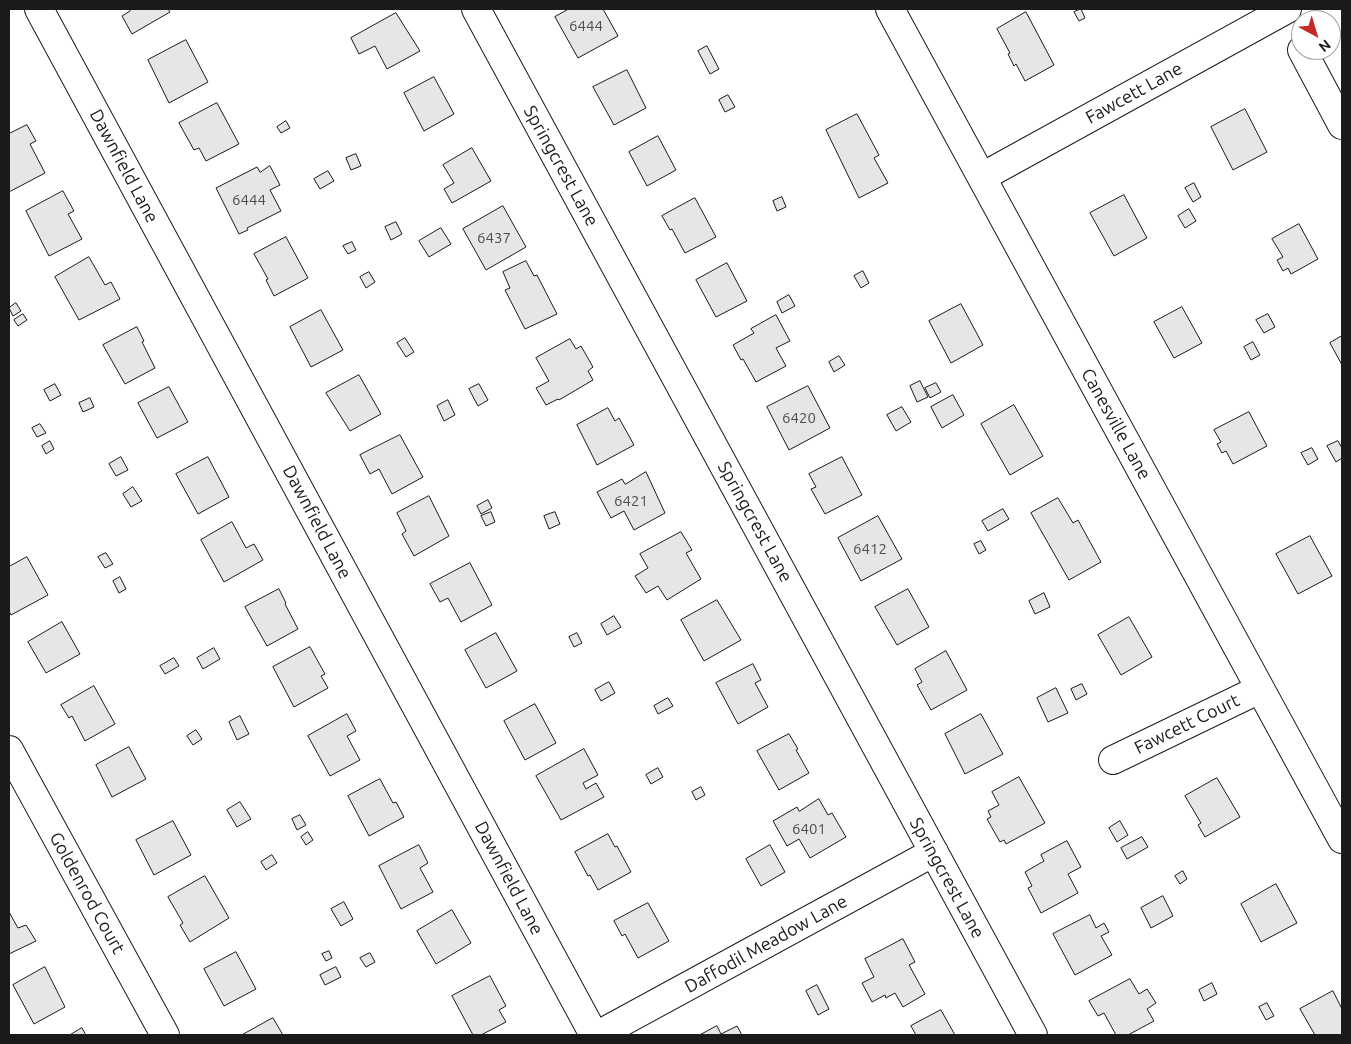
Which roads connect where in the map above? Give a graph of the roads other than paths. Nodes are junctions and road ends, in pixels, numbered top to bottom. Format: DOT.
graph roads {
  1 [pos="39,9"];
  2 [pos="476,9"];
  3 [pos="890,9"];
  4 [pos="1282,10"];
  5 [pos="1291,28"];
  6 [pos="1307,60"];
  7 [pos="1342,125"];
  8 [pos="982,177"];
  9 [pos="1260,689"];
  10 [pos="9,750"];
  11 [pos="1113,760"];
  12 [pos="1342,840"];
  13 [pos="934,852"];
  14 [pos="165,1035"];
  15 [pos="594,1035"];
  16 [pos="598,1035"];
  17 [pos="1033,1035"];
  1 -- 15 [label="street, Dawnfield Lane"];
  2 -- 13 [label="street, Springcrest Lane"];
  3 -- 8 [label="street, Canesville Lane"];
  4 -- 5 [label="street"];
  4 -- 8 [label="street, Fawcett Lane"];
  6 -- 7 [label="street"];
  8 -- 9 [label="street, Canesville Lane"];
  9 -- 11 [label="street, Fawcett Court"];
  9 -- 12 [label="street, Canesville Lane"];
  10 -- 14 [label="street, Goldenrod Court"];
  13 -- 16 [label="street, Daffodil Meadow Lane"];
  13 -- 17 [label="street, Springcrest Lane"];
}
